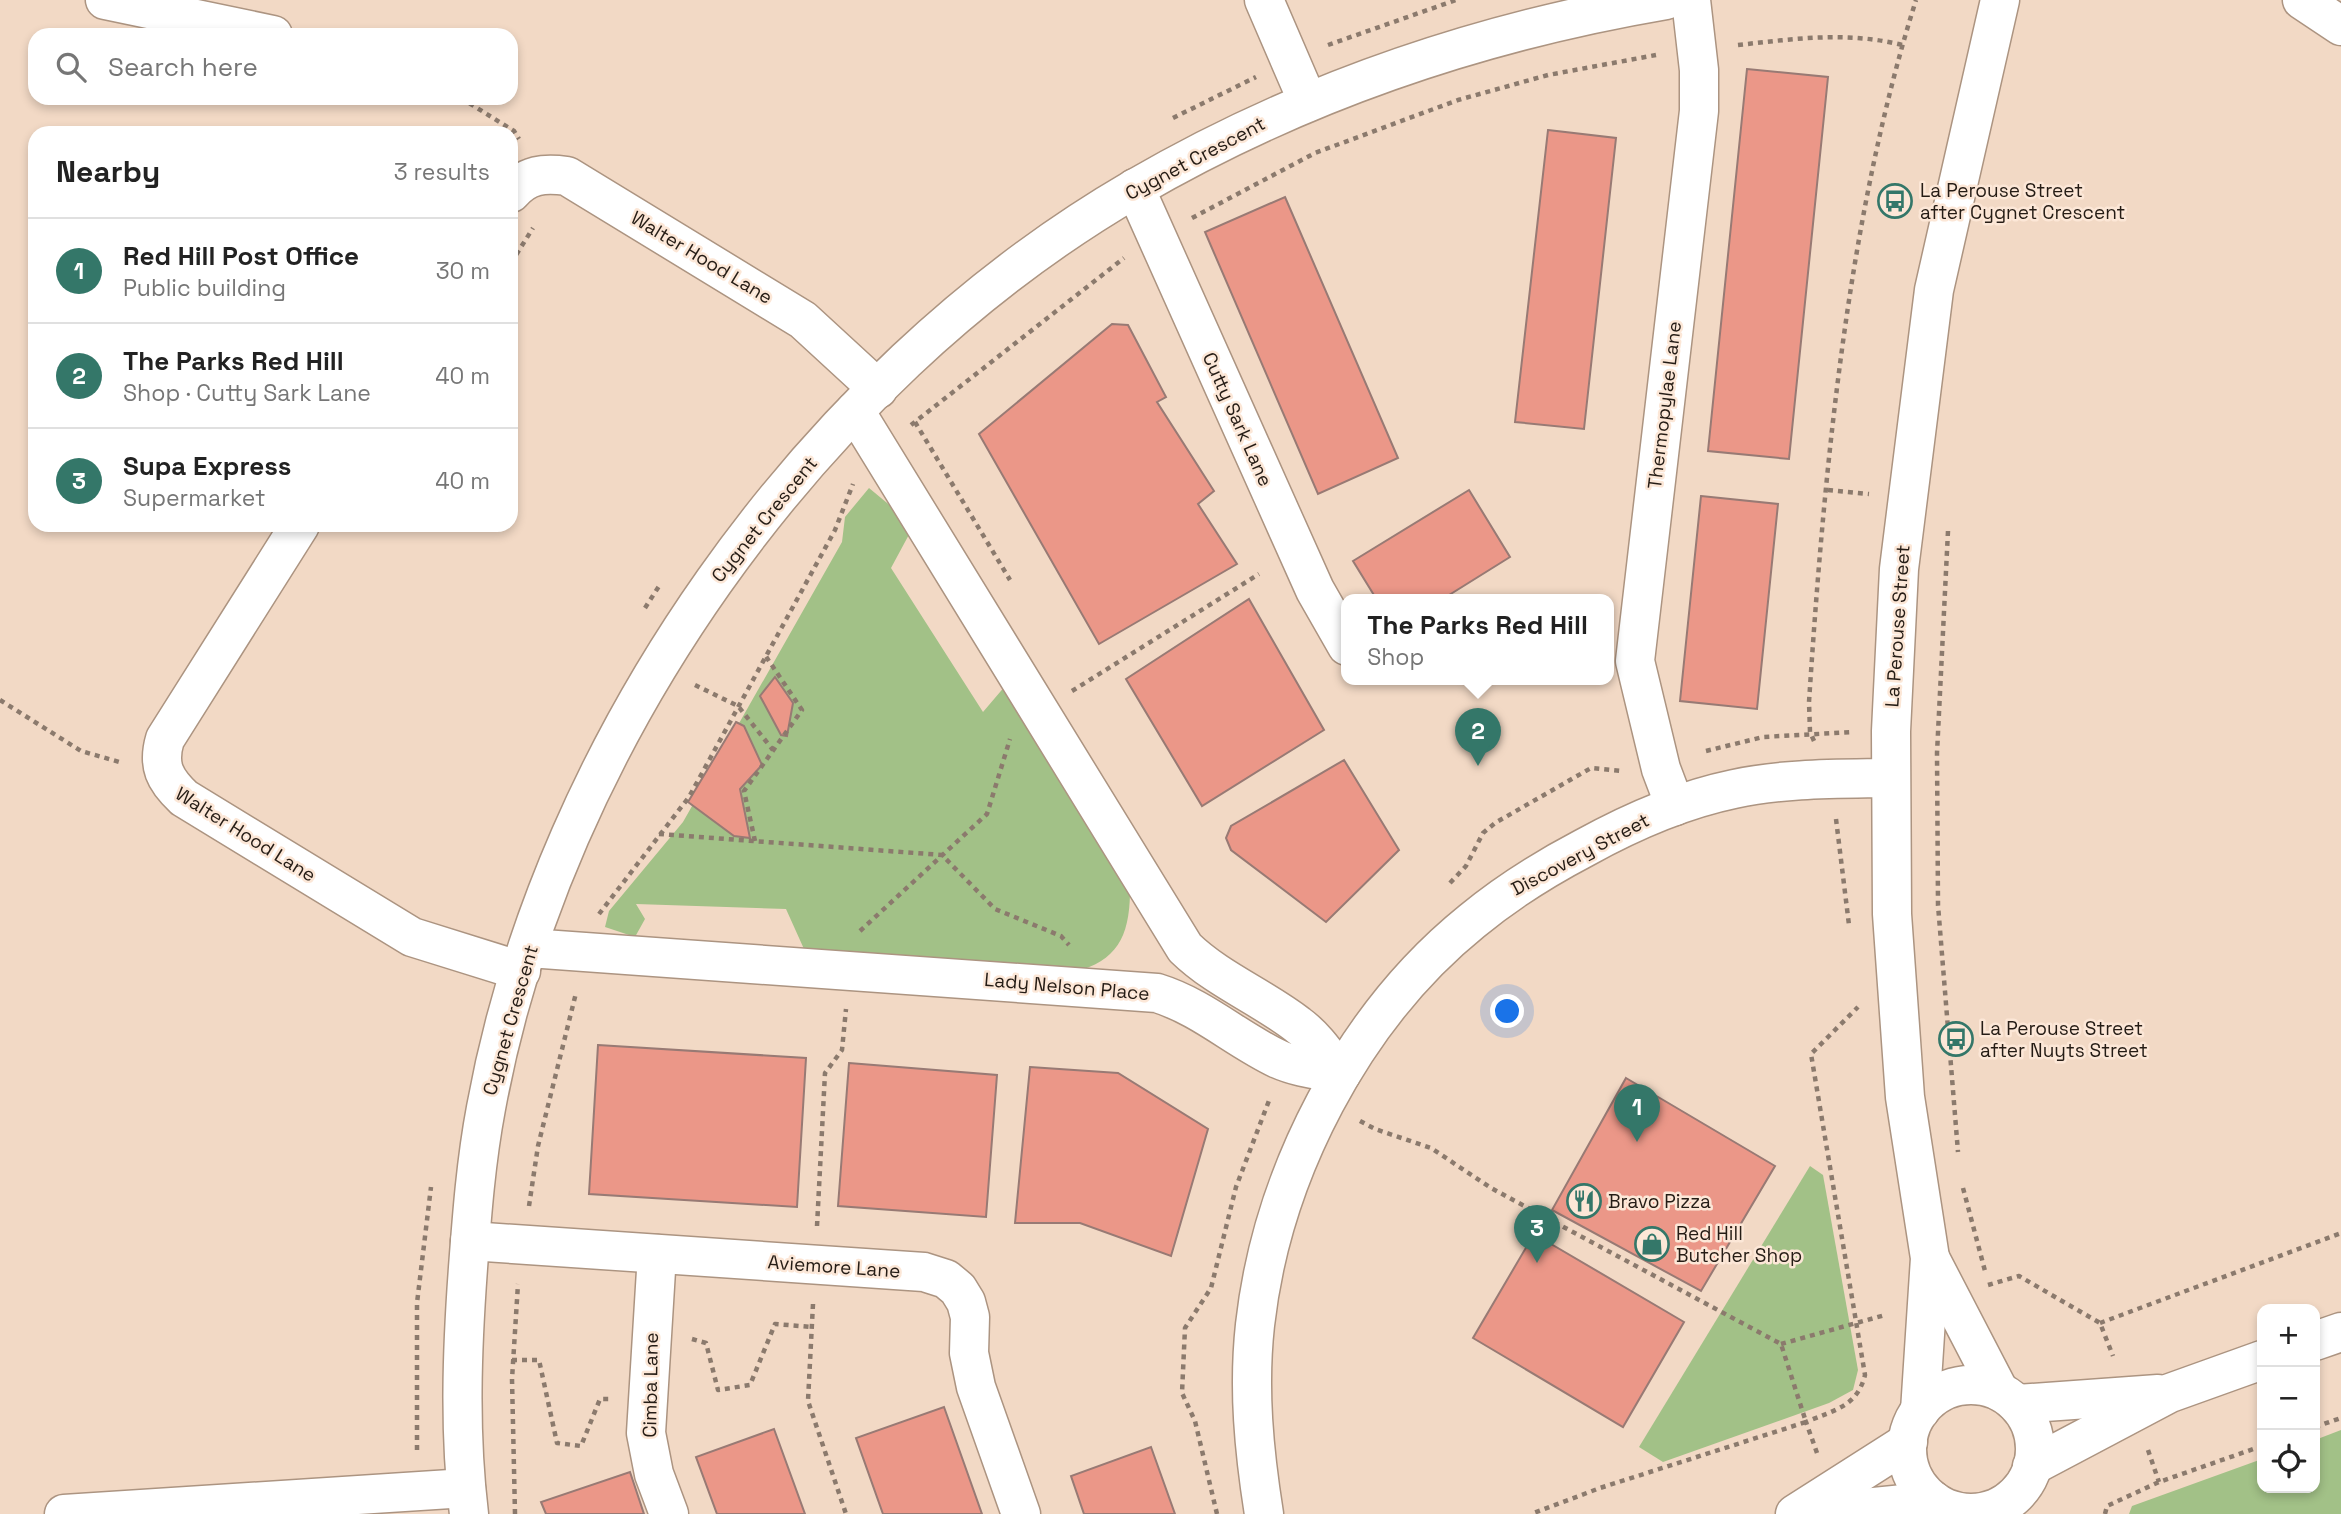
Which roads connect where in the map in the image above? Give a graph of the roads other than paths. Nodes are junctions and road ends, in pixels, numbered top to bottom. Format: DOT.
graph roads {
  1 [pos="105,0"];
  2 [pos="1264,0"];
  3 [pos="1666,0"];
  4 [pos="1691,0"];
  5 [pos="2302,0"];
  6 [pos="1989,2"];
  7 [pos="2341,26"];
  8 [pos="240,28"];
  9 [pos="1308,102"];
  10 [pos="518,184"];
  11 [pos="1135,188"];
  12 [pos="867,400"];
  13 [pos="296,532"];
  14 [pos="1625,614"];
  15 [pos="1341,636"];
  16 [pos="1890,778"];
  17 [pos="1675,806"];
  18 [pos="525,959"];
  19 [pos="1341,1074"];
  20 [pos="470,1241"];
  21 [pos="657,1254"];
  22 [pos="1930,1258"];
  23 [pos="2341,1332"];
  24 [pos="2320,1339"];
  25 [pos="2257,1362"];
  26 [pos="2170,1393"];
  27 [pos="2008,1398"];
  28 [pos="1914,1426"];
  29 [pos="2021,1492"];
  30 [pos="468,1501"];
  31 [pos="1816,1503"];
  32 [pos="1948,1508"];
  33 [pos="64,1514"];
  34 [pos="669,1514"];
  35 [pos="1021,1514"];
  36 [pos="1264,1514"];
  37 [pos="1795,1514"];
  1 -- 8 [label="street"];
  2 -- 9 [label="street"];
  3 -- 9 [label="street, Cygnet Crescent"];
  4 -- 14 [label="street, Thermopylae Lane"];
  5 -- 7 [label="street"];
  6 -- 16 [label="street, La Perouse Street"];
  9 -- 11 [label="street, Cygnet Crescent"];
  10 -- 12 [label="street, Walter Hood Lane"];
  11 -- 12 [label="street, Cygnet Crescent"];
  11 -- 15 [label="street, Cutty Sark Lane"];
  12 -- 18 [label="street, Cygnet Crescent"];
  12 -- 19 [label="street"];
  13 -- 18 [label="street, Walter Hood Lane"];
  14 -- 17 [label="street, Thermopylae Lane"];
  16 -- 17 [label="street, Discovery Street"];
  16 -- 22 [label="street, La Perouse Street"];
  17 -- 19 [label="street, Discovery Street"];
  18 -- 19 [label="street, Lady Nelson Place"];
  18 -- 20 [label="street, Cygnet Crescent"];
  19 -- 36 [label="street, Discovery Street"];
  20 -- 21 [label="street, Aviemore Lane"];
  20 -- 30 [label="street, Cygnet Crescent"];
  21 -- 34 [label="street, Cimba Lane"];
  21 -- 35 [label="street, Aviemore Lane"];
  22 -- 27 [label="street, La Perouse Street"];
  22 -- 28 [label="street, La Perouse Street"];
  23 -- 24 [label="street"];
  25 -- 26 [label="street"];
  26 -- 27 [label="street"];
  26 -- 29 [label="street"];
  27 -- 28 [label="street"];
  27 -- 29 [label="street"];
  28 -- 31 [label="street"];
  28 -- 32 [label="street"];
  29 -- 32 [label="street"];
  30 -- 33 [label="street"];
  31 -- 32 [label="street"];
  31 -- 37 [label="street"];
}
